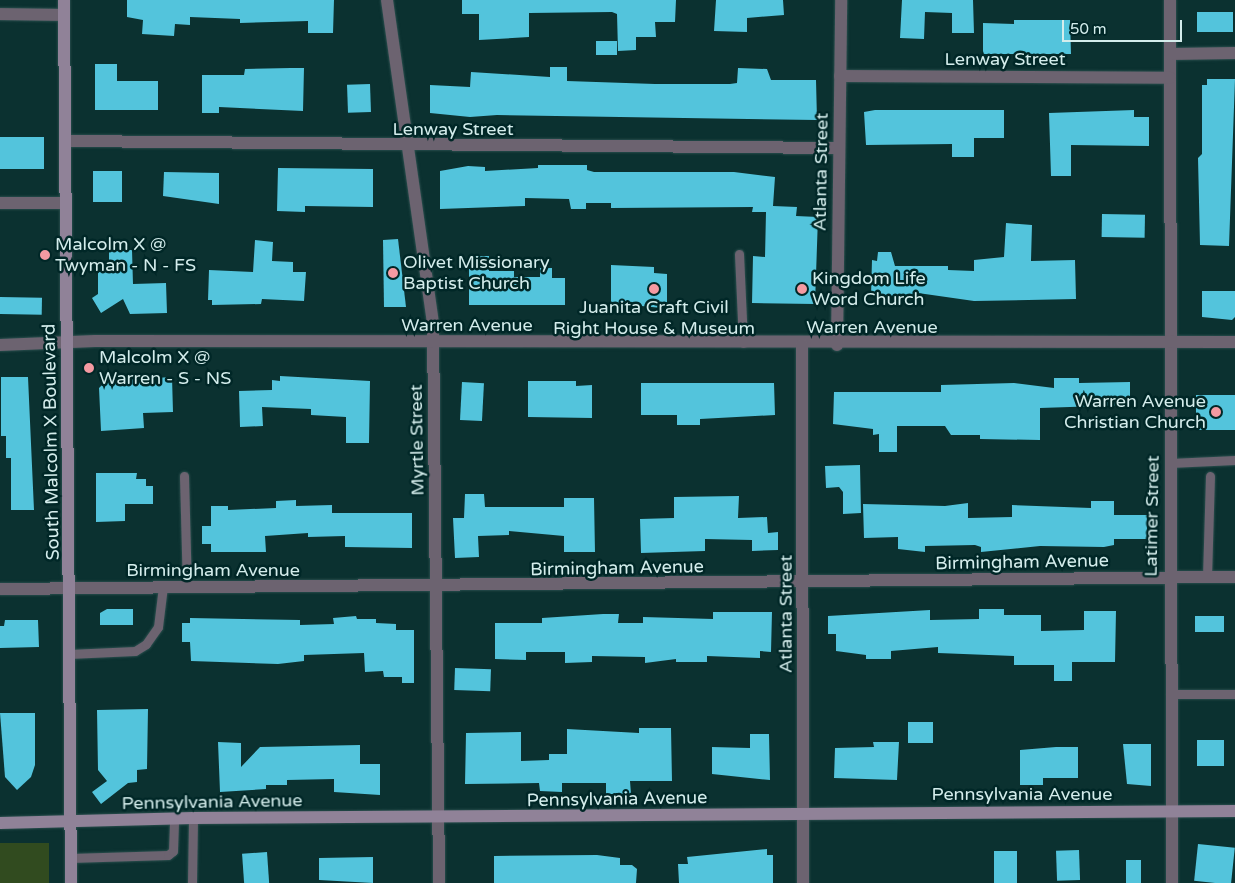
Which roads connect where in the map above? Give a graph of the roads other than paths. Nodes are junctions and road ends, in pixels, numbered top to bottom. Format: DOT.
graph roads {
  1 [pos="64,0"];
  2 [pos="387,0"];
  3 [pos="841,0"];
  4 [pos="1170,0"];
  5 [pos="0,14"];
  6 [pos="64,15"];
  7 [pos="1235,53"];
  8 [pos="1170,54"];
  9 [pos="840,76"];
  10 [pos="1170,78"];
  11 [pos="66,141"];
  12 [pos="409,146"];
  13 [pos="839,148"];
  14 [pos="0,203"];
  15 [pos="66,203"];
  16 [pos="739,254"];
  17 [pos="433,342"];
  18 [pos="1172,342"];
  19 [pos="1235,342"];
  20 [pos="743,343"];
  21 [pos="67,344"];
  22 [pos="837,344"];
  23 [pos="802,345"];
  24 [pos="0,346"];
  25 [pos="1235,460"];
  26 [pos="1170,463"];
  27 [pos="184,476"];
  28 [pos="1210,476"];
  29 [pos="1207,577"];
  30 [pos="1235,577"];
  31 [pos="1168,578"];
  32 [pos="803,583"];
  33 [pos="69,587"];
  34 [pos="187,587"];
  35 [pos="163,588"];
  36 [pos="436,588"];
  37 [pos="0,589"];
  38 [pos="69,654"];
  39 [pos="1170,694"];
  40 [pos="1235,694"];
  41 [pos="1235,810"];
  42 [pos="1172,811"];
  43 [pos="803,814"];
  44 [pos="174,818"];
  45 [pos="193,818"];
  46 [pos="440,818"];
  47 [pos="70,822"];
  48 [pos="0,823"];
  49 [pos="70,858"];
  50 [pos="71,883"];
  51 [pos="192,883"];
  52 [pos="439,883"];
  53 [pos="803,883"];
  54 [pos="1172,883"];
  1 -- 6 [label="street, South Malcolm X Boulevard"];
  2 -- 12 [label="street, Myrtle Street"];
  3 -- 9 [label="street, Atlanta Street"];
  4 -- 8 [label="street, Latimer Street"];
  5 -- 6 [label="street"];
  6 -- 11 [label="street, South Malcolm X Boulevard"];
  7 -- 8 [label="street"];
  8 -- 10 [label="street, Latimer Street"];
  9 -- 10 [label="street, Lenway Street"];
  9 -- 13 [label="street, Atlanta Street"];
  10 -- 18 [label="street, Latimer Street"];
  11 -- 12 [label="street, Lenway Street"];
  11 -- 15 [label="street, South Malcolm X Boulevard"];
  12 -- 13 [label="street, Lenway Street"];
  12 -- 17 [label="street, Myrtle Street"];
  13 -- 22 [label="street, Atlanta Street"];
  14 -- 15 [label="street"];
  15 -- 21 [label="street, South Malcolm X Boulevard"];
  16 -- 20 [label="lane"];
  17 -- 20 [label="street, Warren Avenue"];
  17 -- 21 [label="street, Warren Avenue"];
  17 -- 36 [label="street, Myrtle Street"];
  18 -- 19 [label="street, Warren Avenue"];
  18 -- 22 [label="street, Warren Avenue"];
  18 -- 26 [label="street, Latimer Street"];
  20 -- 23 [label="street, Warren Avenue"];
  21 -- 24 [label="street, Warren Avenue"];
  21 -- 33 [label="street, South Malcolm X Boulevard"];
  22 -- 23 [label="street, Warren Avenue"];
  23 -- 32 [label="street, Atlanta Street"];
  25 -- 26 [label="lane"];
  26 -- 31 [label="street, Latimer Street"];
  27 -- 34 [label="lane"];
  28 -- 29 [label="lane"];
  29 -- 30 [label="street, Birmingham Avenue"];
  29 -- 31 [label="street, Birmingham Avenue"];
  31 -- 32 [label="street, Birmingham Avenue"];
  31 -- 39 [label="street, Latimer Street"];
  32 -- 36 [label="street, Birmingham Avenue"];
  32 -- 43 [label="street, Atlanta Street"];
  33 -- 35 [label="street, Birmingham Avenue"];
  33 -- 37 [label="street, Birmingham Avenue"];
  33 -- 38 [label="street, South Malcolm X Boulevard"];
  34 -- 35 [label="street, Birmingham Avenue"];
  34 -- 36 [label="street, Birmingham Avenue"];
  35 -- 38 [label="lane"];
  36 -- 46 [label="street, Myrtle Street"];
  38 -- 47 [label="street, South Malcolm X Boulevard"];
  39 -- 40 [label="lane"];
  39 -- 42 [label="street, Latimer Street"];
  41 -- 42 [label="street, Pennsylvania Avenue"];
  42 -- 43 [label="street, Pennsylvania Avenue"];
  42 -- 54 [label="street, Latimer Street"];
  43 -- 46 [label="street, Pennsylvania Avenue"];
  43 -- 53 [label="street, Atlanta Street"];
  44 -- 45 [label="street, Pennsylvania Avenue"];
  44 -- 47 [label="street, Pennsylvania Avenue"];
  44 -- 49 [label="lane"];
  45 -- 46 [label="street, Pennsylvania Avenue"];
  45 -- 51 [label="lane"];
  46 -- 52 [label="street, Myrtle Street"];
  47 -- 48 [label="street, Pennsylvania Avenue"];
  47 -- 49 [label="street, South Malcolm X Boulevard"];
  49 -- 50 [label="street, South Malcolm X Boulevard"];
}
